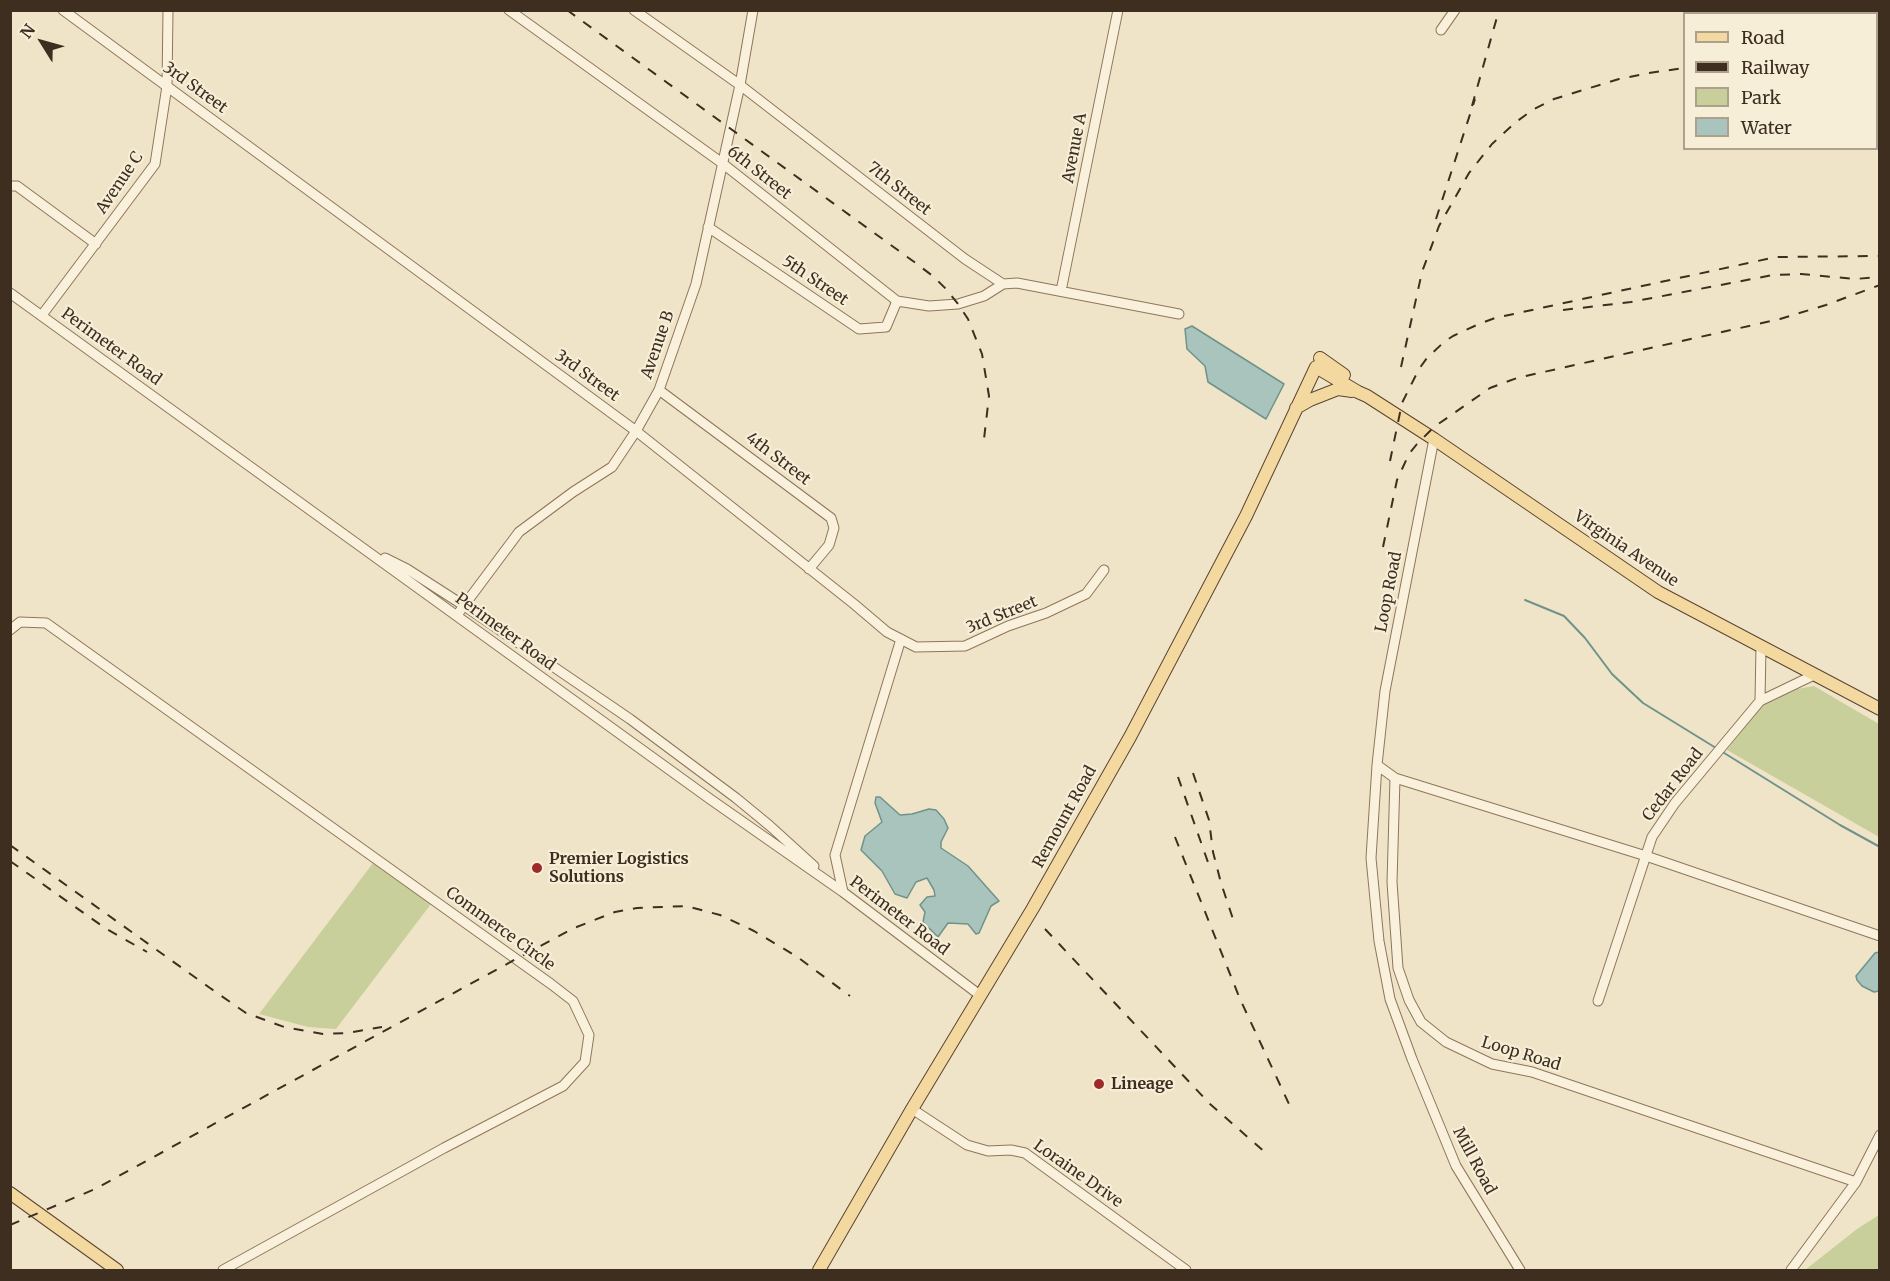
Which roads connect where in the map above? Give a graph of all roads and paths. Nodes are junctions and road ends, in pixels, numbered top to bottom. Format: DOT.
graph roads {
  1 [pos="63,10"];
  2 [pos="168,10"];
  3 [pos="509,10"];
  4 [pos="634,10"];
  5 [pos="753,10"];
  6 [pos="1118,10"];
  7 [pos="1455,10"];
  8 [pos="1441,30"];
  9 [pos="740,85"];
  10 [pos="167,86"];
  11 [pos="722,163"];
  12 [pos="10,186"];
  13 [pos="708,227"];
  14 [pos="96,244"];
  15 [pos="1003,284"];
  16 [pos="1061,291"];
  17 [pos="10,292"];
  18 [pos="897,301"];
  19 [pos="1179,314"];
  20 [pos="42,315"];
  21 [pos="1318,363"];
  22 [pos="659,390"];
  23 [pos="1363,394"];
  24 [pos="1295,408"];
  25 [pos="636,431"];
  26 [pos="1434,439"];
  27 [pos="364,548"];
  28 [pos="809,568"];
  29 [pos="1104,570"];
  30 [pos="463,605"];
  31 [pos="457,615"];
  32 [pos="10,630"];
  33 [pos="901,639"];
  34 [pos="1761,646"];
  35 [pos="1814,675"];
  36 [pos="1760,701"];
  37 [pos="1880,709"];
  38 [pos="676,754"];
  39 [pos="1377,765"];
  40 [pos="668,768"];
  41 [pos="1395,778"];
  42 [pos="1646,856"];
  43 [pos="832,884"];
  44 [pos="843,892"];
  45 [pos="1880,936"];
  46 [pos="981,996"];
  47 [pos="1598,1001"];
  48 [pos="1412,1059"];
  49 [pos="912,1109"];
  50 [pos="1880,1135"];
  51 [pos="1856,1182"];
  52 [pos="10,1193"];
  53 [pos="117,1270"];
  54 [pos="223,1270"];
  55 [pos="819,1270"];
  56 [pos="1186,1270"];
  57 [pos="1520,1270"];
  58 [pos="1791,1270"];
  1 -- 10 [label="street, 3rd Street"];
  2 -- 10 [label="street, Avenue C"];
  3 -- 11 [label="street, 6th Street"];
  4 -- 9 [label="street, 7th Street"];
  5 -- 9 [label="street, Avenue B"];
  6 -- 16 [label="street, Avenue A"];
  7 -- 8 [label="street"];
  9 -- 11 [label="street, Avenue B"];
  9 -- 15 [label="street, 7th Street"];
  10 -- 14 [label="street, Avenue C"];
  10 -- 25 [label="street, 3rd Street"];
  11 -- 13 [label="street, Avenue B"];
  11 -- 18 [label="street, 6th Street"];
  12 -- 14 [label="street"];
  13 -- 18 [label="street, 5th Street"];
  13 -- 22 [label="street, Avenue B"];
  14 -- 20 [label="street, Avenue C"];
  15 -- 16 [label="street, 7th Street"];
  15 -- 18 [label="street, 6th Street"];
  16 -- 19 [label="street, 7th Street"];
  17 -- 20 [label="street, Perimeter Road"];
  20 -- 27 [label="street, Perimeter Road"];
  21 -- 23 [label="main road, Virginia Avenue"];
  21 -- 24 [label="main road, Remount Road"];
  22 -- 25 [label="street, Avenue B"];
  22 -- 28 [label="street, 4th Street"];
  23 -- 24 [label="main road"];
  23 -- 26 [label="main road, Virginia Avenue"];
  24 -- 46 [label="main road, Remount Road"];
  25 -- 28 [label="street, 3rd Street"];
  25 -- 30 [label="street, Avenue B"];
  26 -- 34 [label="main road, Virginia Avenue"];
  26 -- 39 [label="street, Loop Road"];
  27 -- 30 [label="street"];
  27 -- 31 [label="street, Perimeter Road"];
  28 -- 33 [label="street, 3rd Street"];
  29 -- 33 [label="street, 3rd Street"];
  30 -- 31 [label="street, Avenue B"];
  30 -- 38 [label="street"];
  31 -- 40 [label="street, Perimeter Road"];
  32 -- 54 [label="street, Commerce Circle"];
  33 -- 44 [label="street"];
  34 -- 35 [label="main road, Virginia Avenue"];
  34 -- 36 [label="street"];
  35 -- 36 [label="street, Cedar Road"];
  35 -- 37 [label="main road, Virginia Avenue"];
  36 -- 42 [label="street, Cedar Road"];
  38 -- 40 [label="street"];
  38 -- 43 [label="street"];
  39 -- 41 [label="street"];
  39 -- 48 [label="street, Loop Road"];
  40 -- 43 [label="street, Perimeter Road"];
  41 -- 42 [label="street"];
  41 -- 51 [label="street, Loop Road"];
  42 -- 45 [label="street"];
  42 -- 47 [label="street, Cedar Road"];
  43 -- 44 [label="street, Perimeter Road"];
  44 -- 46 [label="street, Perimeter Road"];
  46 -- 49 [label="main road, Remount Road"];
  48 -- 57 [label="street, Mill Road"];
  49 -- 55 [label="main road, Remount Road"];
  49 -- 56 [label="street, Loraine Drive"];
  50 -- 51 [label="street"];
  51 -- 58 [label="street"];
  52 -- 53 [label="main road"];
}
